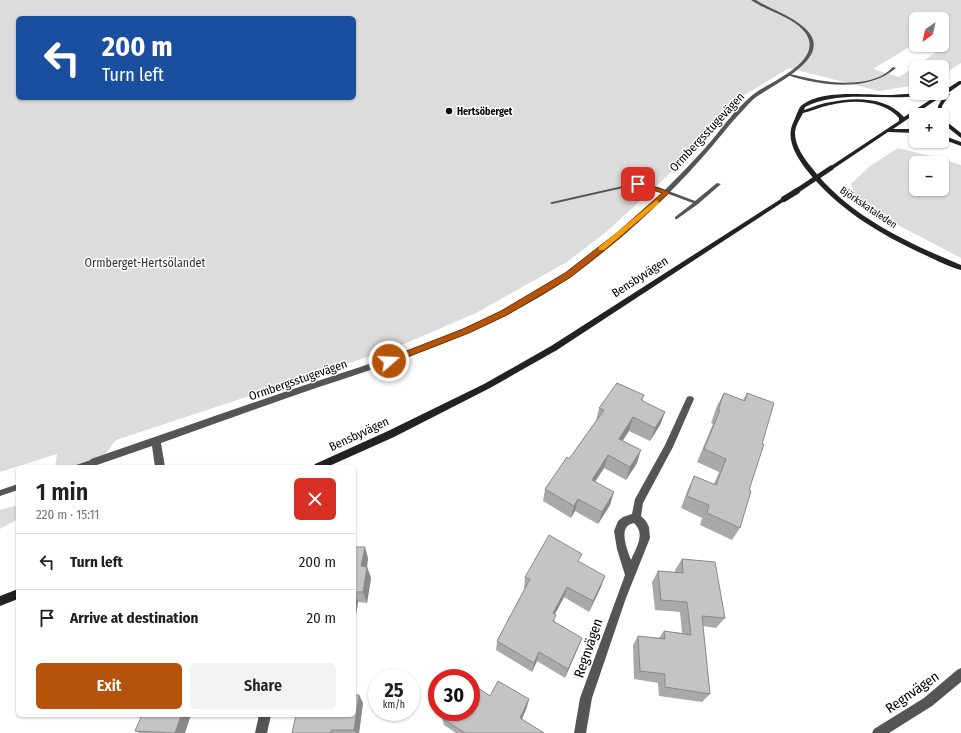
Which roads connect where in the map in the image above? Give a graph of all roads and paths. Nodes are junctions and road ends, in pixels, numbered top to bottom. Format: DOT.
graph roads {
  1 [pos="753,0"];
  2 [pos="894,68"];
  3 [pos="790,75"];
  4 [pos="961,82"];
  5 [pos="955,86"];
  6 [pos="949,88"];
  7 [pos="909,95"];
  8 [pos="940,108"];
  9 [pos="802,112"];
  10 [pos="901,122"];
  11 [pos="949,126"];
  12 [pos="888,131"];
  13 [pos="909,131"];
  14 [pos="961,136"];
  15 [pos="949,140"];
  16 [pos="961,144"];
  17 [pos="719,184"];
  18 [pos="666,192"];
  19 [pos="552,203"];
  20 [pos="696,203"];
  21 [pos="677,218"];
  22 [pos="961,268"];
  23 [pos="690,399"];
  24 [pos="156,442"];
  25 [pos="94,462"];
  26 [pos="84,465"];
  27 [pos="160,465"];
  28 [pos="322,465"];
  29 [pos="16,488"];
  30 [pos="0,493"];
  31 [pos="636,518"];
  32 [pos="630,574"];
  33 [pos="16,595"];
  34 [pos="0,601"];
  35 [pos="961,674"];
  36 [pos="265,717"];
  37 [pos="261,733"];
  38 [pos="580,733"];
  39 [pos="878,733"];
  1 -- 3 [label="street, Ormbergsstugevägen"];
  2 -- 3 [label="lane"];
  3 -- 18 [label="street, Ormbergsstugevägen"];
  4 -- 5 [label="main road, Bensbyvägen"];
  5 -- 6 [label="main road"];
  5 -- 8 [label="main road"];
  5 -- 10 [label="main road, Bensbyvägen"];
  7 -- 9 [label="main road, Björkskataleden"];
  9 -- 10 [label="main road"];
  9 -- 22 [label="main road, Björkskataleden"];
  10 -- 12 [label="main road, Bensbyvägen"];
  11 -- 14 [label="main road"];
  12 -- 13 [label="main road"];
  12 -- 28 [label="main road, Bensbyvägen, bridge"];
  15 -- 16 [label="main road"];
  17 -- 20 [label="lane"];
  18 -- 19 [label="lane"];
  18 -- 20 [label="lane"];
  18 -- 24 [label="street, Ormbergsstugevägen"];
  20 -- 21 [label="lane"];
  23 -- 31 [label="street"];
  24 -- 25 [label="street, Ormbergsstugevägen"];
  24 -- 27 [label="street"];
  25 -- 26 [label="lane"];
  29 -- 30 [label="lane"];
  31 -- 32 [label="street, Regnvägen"];
  31 -- 32 [label="street"];
  32 -- 38 [label="street, Regnvägen"];
  33 -- 34 [label="main road"];
  35 -- 39 [label="street, Regnvägen"];
  36 -- 37 [label="street"];
}
